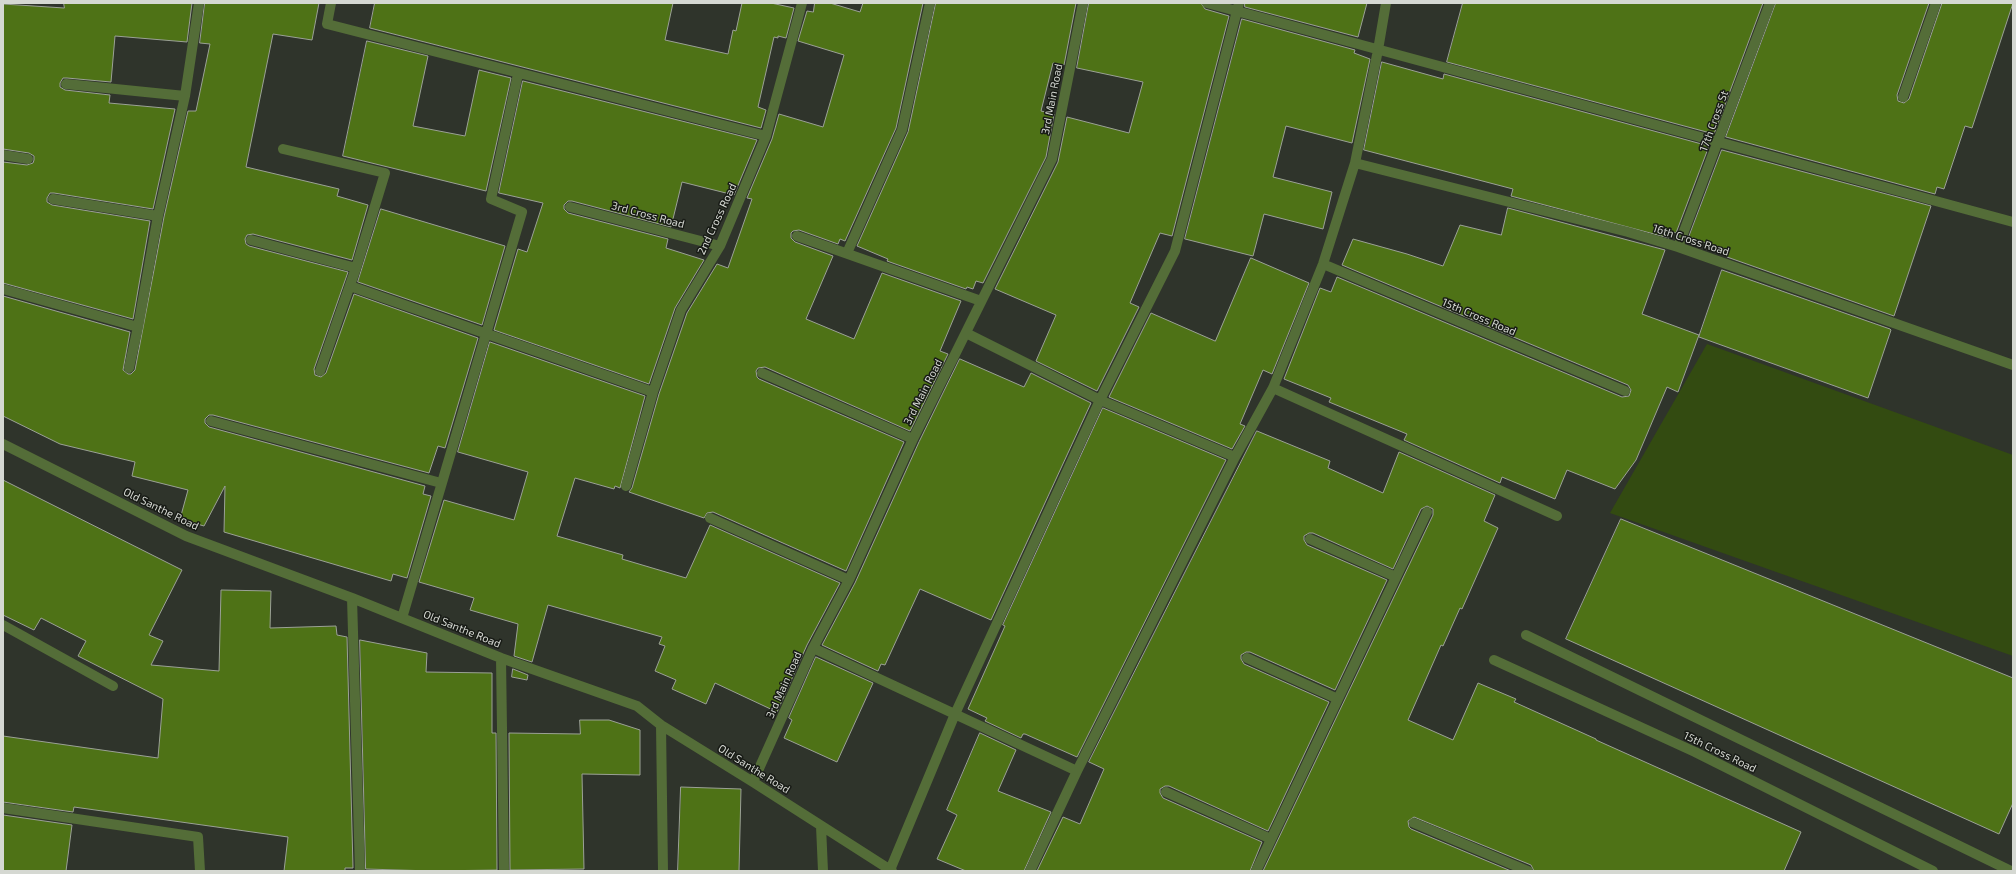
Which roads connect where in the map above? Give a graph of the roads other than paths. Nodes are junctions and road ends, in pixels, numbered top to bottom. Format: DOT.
graph roads {
  1 [pos="199,3"];
  2 [pos="331,3"];
  3 [pos="802,3"];
  4 [pos="930,3"];
  5 [pos="1084,3"];
  6 [pos="1207,3"];
  7 [pos="1386,3"];
  8 [pos="1770,3"];
  9 [pos="1936,3"];
  10 [pos="1239,7"];
  11 [pos="1378,50"];
  12 [pos="518,74"];
  13 [pos="66,84"];
  14 [pos="185,96"];
  15 [pos="1903,97"];
  16 [pos="766,136"];
  17 [pos="1719,142"];
  18 [pos="283,148"];
  19 [pos="3,155"];
  20 [pos="28,159"];
  21 [pos="1355,163"];
  22 [pos="53,199"];
  23 [pos="570,207"];
  24 [pos="158,216"];
  25 [pos="2013,222"];
  26 [pos="797,236"];
  27 [pos="251,240"];
  28 [pos="720,246"];
  29 [pos="1678,247"];
  30 [pos="847,254"];
  31 [pos="1323,264"];
  32 [pos="356,268"];
  33 [pos="350,286"];
  34 [pos="3,289"];
  35 [pos="981,301"];
  36 [pos="138,327"];
  37 [pos="486,333"];
  38 [pos="966,333"];
  39 [pos="2013,365"];
  40 [pos="129,368"];
  41 [pos="320,371"];
  42 [pos="762,373"];
  43 [pos="1273,388"];
  44 [pos="653,392"];
  45 [pos="1625,392"];
  46 [pos="1100,400"];
  47 [pos="210,421"];
  48 [pos="913,439"];
  49 [pos="3,444"];
  50 [pos="1235,457"];
  51 [pos="441,483"];
  52 [pos="626,486"];
  53 [pos="1427,512"];
  54 [pos="1557,516"];
  55 [pos="710,518"];
  56 [pos="1310,539"];
  57 [pos="1396,577"];
  58 [pos="849,580"];
  59 [pos="352,598"];
  60 [pos="402,618"];
  61 [pos="3,624"];
  62 [pos="1526,635"];
  63 [pos="813,648"];
  64 [pos="501,658"];
  65 [pos="1247,658"];
  66 [pos="1494,660"];
  67 [pos="113,686"];
  68 [pos="1338,699"];
  69 [pos="955,714"];
  70 [pos="660,725"];
  71 [pos="1077,771"];
  72 [pos="753,782"];
  73 [pos="1166,792"];
  74 [pos="3,808"];
  75 [pos="1414,823"];
  76 [pos="821,826"];
  77 [pos="1271,839"];
  78 [pos="200,871"];
  79 [pos="360,871"];
  80 [pos="504,871"];
  81 [pos="663,871"];
  82 [pos="822,871"];
  83 [pos="891,871"];
  84 [pos="1030,871"];
  85 [pos="1256,871"];
  86 [pos="1528,871"];
  87 [pos="1933,871"];
  88 [pos="2011,871"];
  1 -- 14 [label="street"];
  2 -- 12 [label="street"];
  3 -- 16 [label="street, 2nd Cross Road"];
  4 -- 30 [label="street"];
  5 -- 35 [label="street, 3rd Main Road"];
  6 -- 10 [label="street"];
  7 -- 11 [label="street"];
  8 -- 17 [label="street, 17th Cross St"];
  9 -- 15 [label="street"];
  10 -- 11 [label="street"];
  10 -- 46 [label="street"];
  11 -- 17 [label="street"];
  11 -- 21 [label="street"];
  12 -- 16 [label="street"];
  12 -- 37 [label="street"];
  13 -- 14 [label="street"];
  14 -- 24 [label="street"];
  16 -- 28 [label="street, 2nd Cross Road"];
  17 -- 25 [label="street"];
  17 -- 29 [label="street, 17th Cross St"];
  18 -- 32 [label="street"];
  19 -- 20 [label="street"];
  21 -- 29 [label="street, 16th Cross Road"];
  21 -- 31 [label="street"];
  22 -- 24 [label="street"];
  23 -- 28 [label="street, 3rd Cross Road"];
  24 -- 36 [label="street"];
  26 -- 30 [label="street"];
  27 -- 32 [label="street"];
  28 -- 44 [label="street, 2nd Cross Road"];
  29 -- 39 [label="street, 16th Cross Road"];
  30 -- 35 [label="street"];
  31 -- 43 [label="street"];
  31 -- 45 [label="street, 15th Cross Road"];
  32 -- 33 [label="street"];
  33 -- 37 [label="street"];
  33 -- 41 [label="street"];
  34 -- 36 [label="street"];
  35 -- 38 [label="street, 3rd Main Road"];
  36 -- 40 [label="street"];
  37 -- 44 [label="street"];
  37 -- 51 [label="street"];
  38 -- 46 [label="street"];
  38 -- 48 [label="street, 3rd Main Road"];
  42 -- 48 [label="street"];
  43 -- 50 [label="street"];
  43 -- 54 [label="street"];
  44 -- 52 [label="street, 2nd Cross Road"];
  46 -- 50 [label="street"];
  46 -- 69 [label="street"];
  47 -- 51 [label="street"];
  48 -- 58 [label="street, 3rd Main Road"];
  49 -- 59 [label="street, Old Santhe Road"];
  50 -- 71 [label="street"];
  51 -- 60 [label="street"];
  53 -- 57 [label="street"];
  55 -- 58 [label="street"];
  56 -- 57 [label="street"];
  57 -- 68 [label="street"];
  58 -- 63 [label="street, 3rd Main Road"];
  59 -- 60 [label="street, Old Santhe Road"];
  59 -- 79 [label="street"];
  60 -- 64 [label="street, Old Santhe Road"];
  61 -- 67 [label="street"];
  62 -- 88 [label="street"];
  63 -- 69 [label="street"];
  63 -- 72 [label="street, 3rd Main Road"];
  64 -- 70 [label="street, Old Santhe Road"];
  64 -- 80 [label="street"];
  65 -- 68 [label="street"];
  66 -- 87 [label="street, 15th Cross Road"];
  68 -- 77 [label="street"];
  69 -- 71 [label="street"];
  69 -- 83 [label="street"];
  70 -- 72 [label="street, Old Santhe Road"];
  70 -- 81 [label="street"];
  71 -- 84 [label="street"];
  72 -- 76 [label="street, Old Santhe Road"];
  73 -- 77 [label="street"];
  74 -- 78 [label="street"];
  75 -- 86 [label="street"];
  76 -- 82 [label="street"];
  76 -- 83 [label="street, Old Santhe Road"];
  77 -- 85 [label="street"];
}
